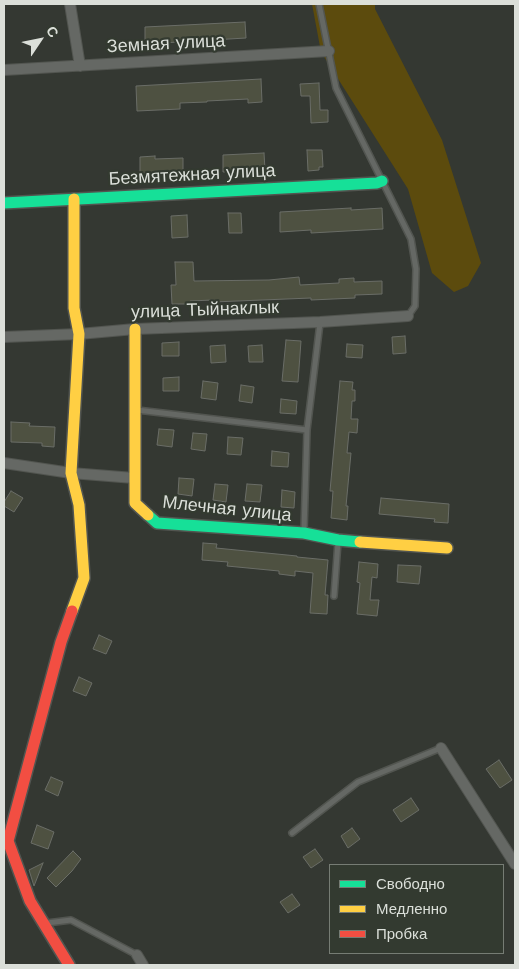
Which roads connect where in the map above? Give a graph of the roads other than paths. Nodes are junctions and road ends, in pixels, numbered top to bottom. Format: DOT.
graph roads {
  1 [pos="70,4"];
  2 [pos="319,4"];
  3 [pos="329,51"];
  4 [pos="80,66"];
  5 [pos="4,70"];
  6 [pos="382,181"];
  7 [pos="74,198"];
  8 [pos="4,203"];
  9 [pos="408,316"];
  10 [pos="320,322"];
  11 [pos="135,329"];
  12 [pos="79,334"];
  13 [pos="4,337"];
  14 [pos="134,410"];
  15 [pos="307,430"];
  16 [pos="4,463"];
  17 [pos="71,473"];
  18 [pos="134,478"];
  19 [pos="304,534"];
  20 [pos="338,540"];
  21 [pos="447,548"];
  22 [pos="334,596"];
  23 [pos="441,748"];
  24 [pos="292,833"];
  25 [pos="515,864"];
  26 [pos="44,924"];
  27 [pos="137,955"];
  28 [pos="69,965"];
  29 [pos="143,965"];
  1 -- 4 [label="street"];
  2 -- 3 [label="lane"];
  3 -- 4 [label="street, Земная улица"];
  3 -- 6 [label="lane"];
  4 -- 5 [label="street, Земная улица"];
  6 -- 7 [label="street, Безмятежная улица"];
  6 -- 9 [label="lane"];
  7 -- 8 [label="street, Безмятежная улица"];
  7 -- 12 [label="street"];
  9 -- 10 [label="street, улица Тыйнаклык"];
  10 -- 11 [label="street, улица Тыйнаклык"];
  10 -- 15 [label="lane"];
  11 -- 12 [label="street, улица Тыйнаклык"];
  11 -- 14 [label="street, Млечная улица"];
  12 -- 13 [label="street, улица Тыйнаклык"];
  12 -- 17 [label="street"];
  14 -- 15 [label="lane"];
  14 -- 18 [label="street, Млечная улица"];
  15 -- 19 [label="lane"];
  16 -- 17 [label="street"];
  17 -- 18 [label="street"];
  17 -- 26 [label="street"];
  18 -- 19 [label="street, Млечная улица"];
  19 -- 20 [label="street, Млечная улица"];
  20 -- 21 [label="street, Млечная улица"];
  20 -- 22 [label="lane"];
  23 -- 24 [label="lane"];
  23 -- 25 [label="street"];
  26 -- 27 [label="lane"];
  26 -- 28 [label="street"];
  27 -- 29 [label="street"];
}
